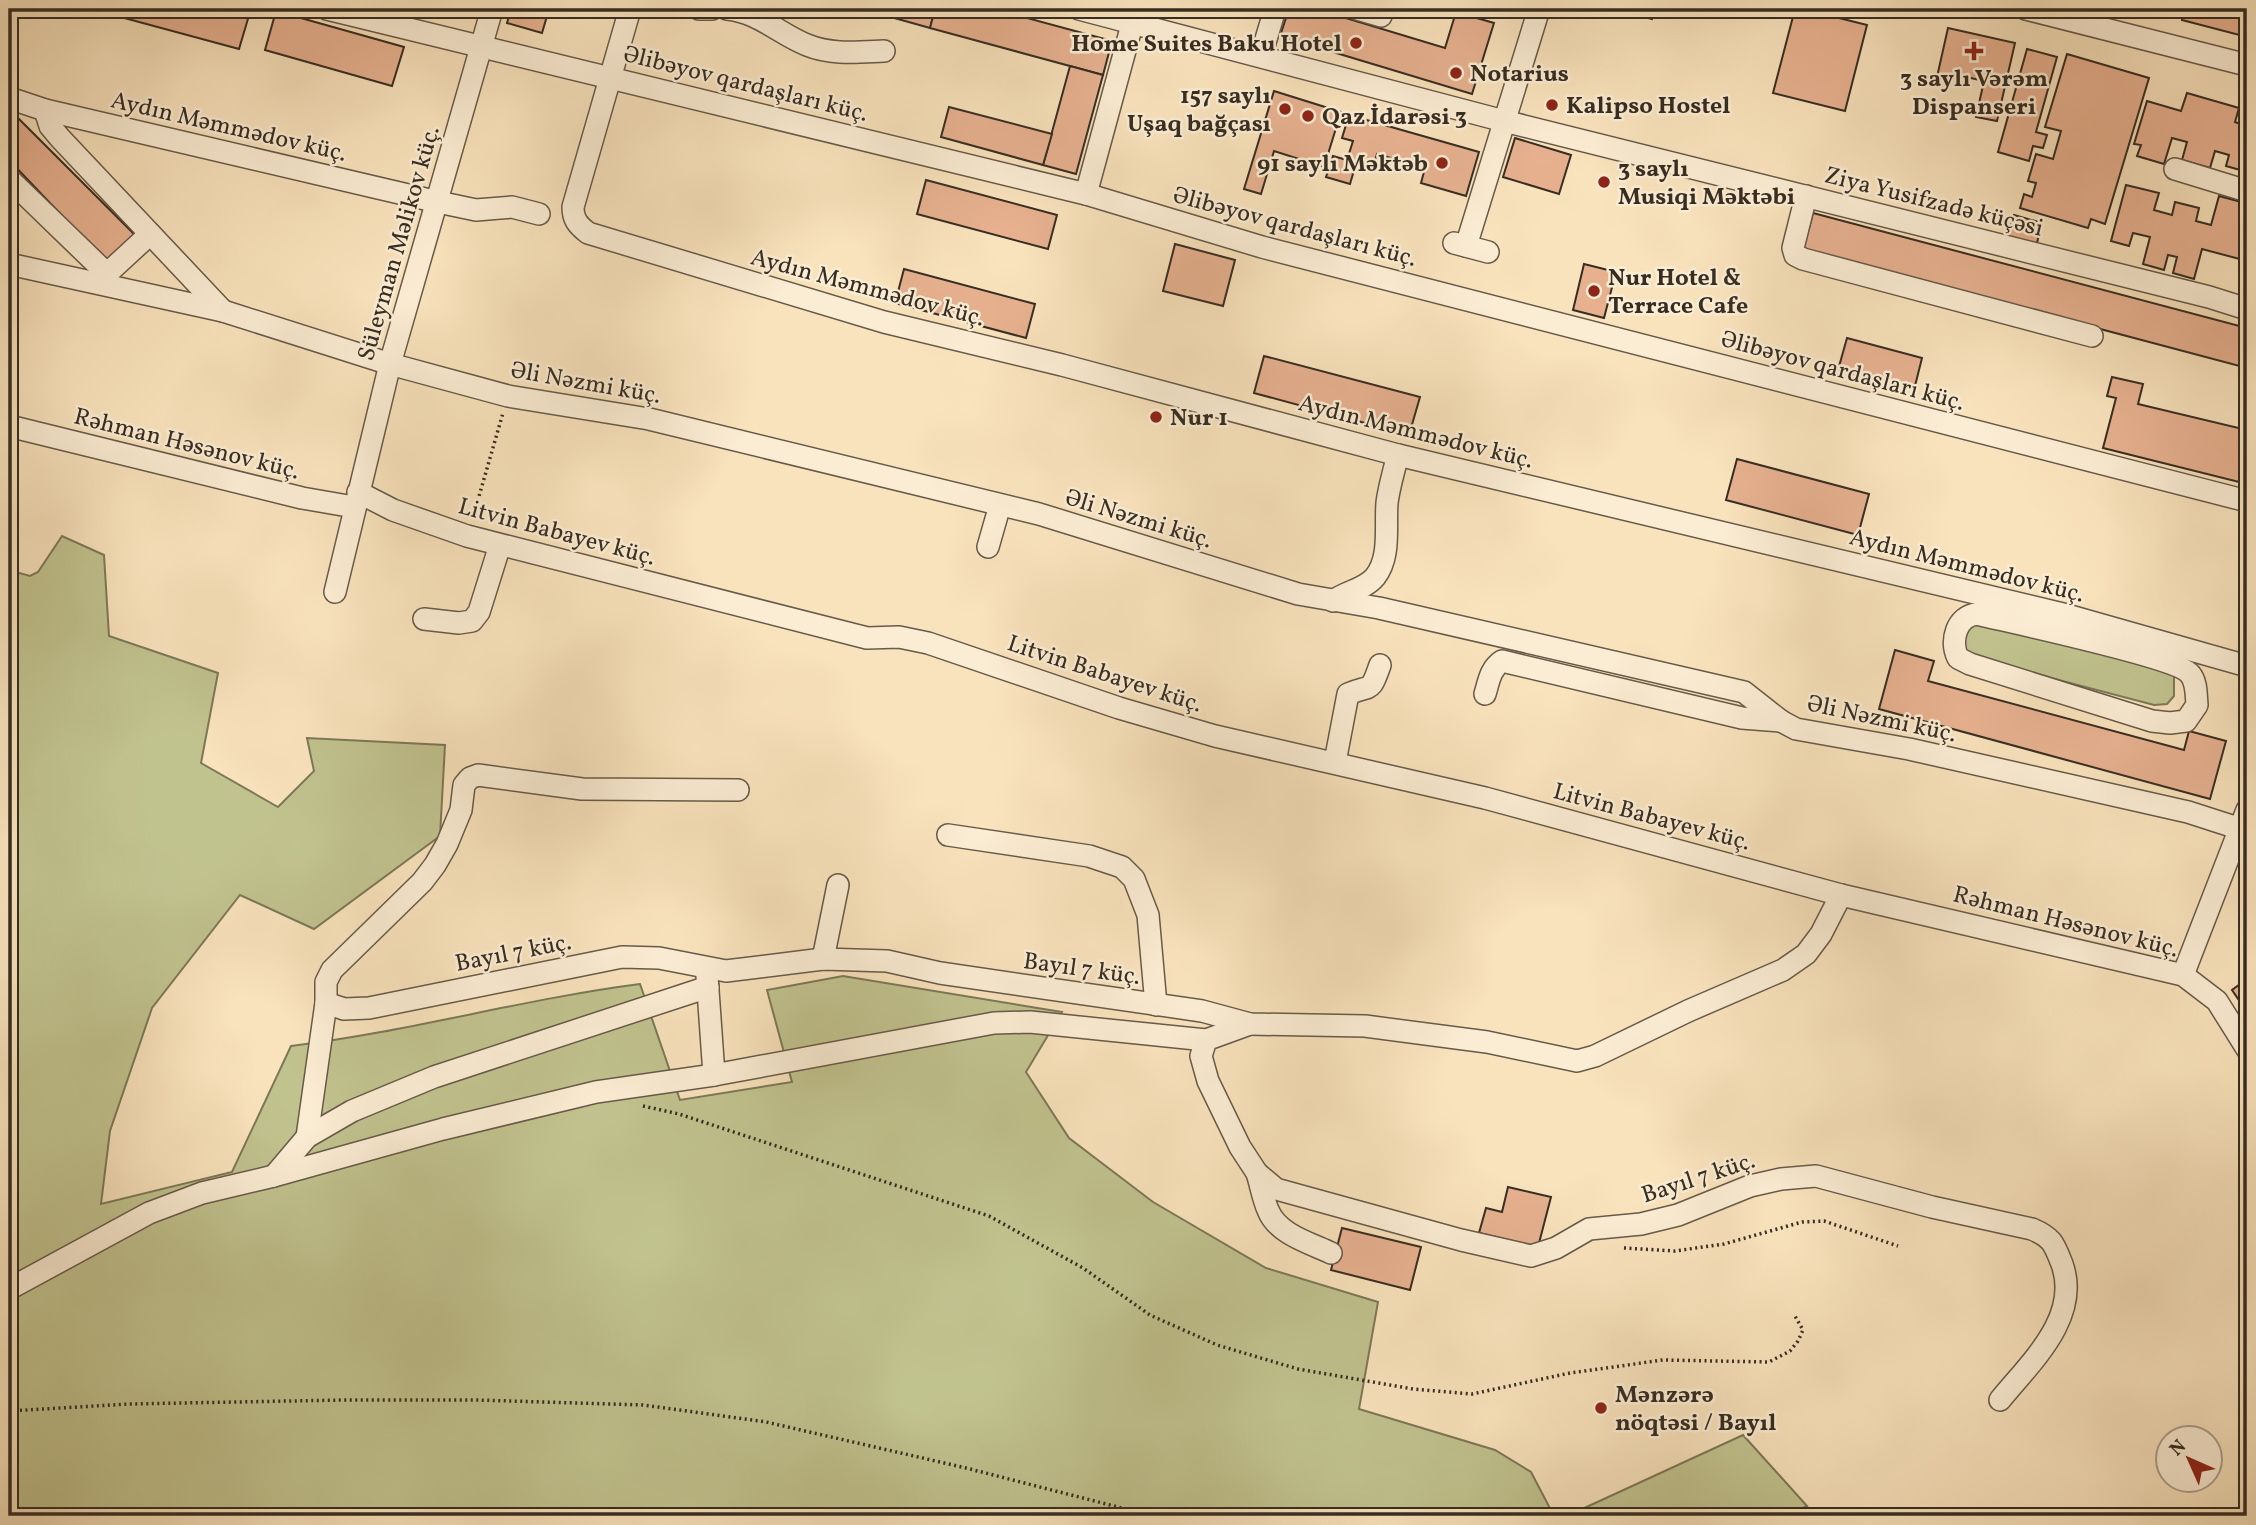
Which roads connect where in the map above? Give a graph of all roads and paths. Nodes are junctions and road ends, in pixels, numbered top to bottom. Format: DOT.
graph roads {
  1 [pos="327,9"];
  2 [pos="492,9"];
  3 [pos="630,9"];
  4 [pos="699,9"];
  5 [pos="712,9"];
  6 [pos="727,9"];
  7 [pos="1079,9"];
  8 [pos="1275,9"];
  9 [pos="1357,9"];
  10 [pos="1539,9"];
  11 [pos="2026,9"];
  12 [pos="1135,16"];
  13 [pos="1381,16"];
  14 [pos="481,46"];
  15 [pos="884,51"];
  16 [pos="1261,56"];
  17 [pos="2247,65"];
  18 [pos="611,77"];
  19 [pos="9,99"];
  20 [pos="45,110"];
  21 [pos="1504,121"];
  22 [pos="2175,169"];
  23 [pos="9,179"];
  24 [pos="2247,191"];
  25 [pos="1086,194"];
  26 [pos="1806,196"];
  27 [pos="438,202"];
  28 [pos="539,214"];
  29 [pos="150,234"];
  30 [pos="1488,252"];
  31 [pos="9,264"];
  32 [pos="2247,309"];
  33 [pos="223,311"];
  34 [pos="2092,336"];
  35 [pos="390,364"];
  36 [pos="508,396"];
  37 [pos="9,426"];
  38 [pos="1398,455"];
  39 [pos="356,499"];
  40 [pos="2247,501"];
  41 [pos="1000,505"];
  42 [pos="467,536"];
  43 [pos="500,545"];
  44 [pos="988,547"];
  45 [pos="334,592"];
  46 [pos="1333,601"];
  47 [pos="424,619"];
  48 [pos="2065,625"];
  49 [pos="1380,665"];
  50 [pos="2247,666"];
  51 [pos="1485,694"];
  52 [pos="1781,721"];
  53 [pos="1335,762"];
  54 [pos="738,790"];
  55 [pos="2244,823"];
  56 [pos="948,835"];
  57 [pos="838,885"];
  58 [pos="1841,895"];
  59 [pos="823,959"];
  60 [pos="2183,975"];
  61 [pos="707,978"];
  62 [pos="326,1003"];
  63 [pos="1156,1005"];
  64 [pos="1251,1024"];
  65 [pos="1206,1040"];
  66 [pos="2247,1049"];
  67 [pos="714,1075"];
  68 [pos="641,1106"];
  69 [pos="307,1137"];
  70 [pos="1257,1173"];
  71 [pos="274,1176"];
  72 [pos="1898,1246"];
  73 [pos="1621,1247"];
  74 [pos="1331,1252"];
  75 [pos="9,1289"];
  76 [pos="1796,1316"];
  77 [pos="2000,1399"];
  78 [pos="9,1411"];
  79 [pos="1153,1516"];
  1 -- 14 [label="street, Əlibəyov qardaşları küç."];
  2 -- 14 [label="street, Süleyman Məlikov küç."];
  3 -- 18 [label="street"];
  4 -- 5 [label="street"];
  6 -- 15 [label="street"];
  7 -- 12 [label="street, Ziya Yusifzadə küçəsi"];
  8 -- 16 [label="street"];
  9 -- 13 [label="street"];
  10 -- 21 [label="street"];
  11 -- 17 [label="street"];
  12 -- 16 [label="street, Ziya Yusifzadə küçəsi"];
  12 -- 25 [label="street"];
  14 -- 18 [label="street, Əlibəyov qardaşları küç."];
  14 -- 27 [label="street, Süleyman Məlikov küç."];
  16 -- 21 [label="street, Ziya Yusifzadə küçəsi"];
  18 -- 25 [label="street, Əlibəyov qardaşları küç."];
  18 -- 38 [label="street, Aydın Məmmədov küç."];
  19 -- 20 [label="street, Aydın Məmmədov küç."];
  20 -- 27 [label="street, Aydın Məmmədov küç."];
  20 -- 29 [label="street"];
  21 -- 26 [label="street, Ziya Yusifzadə küçəsi"];
  21 -- 30 [label="street"];
  22 -- 24 [label="street"];
  23 -- 29 [label="street"];
  25 -- 40 [label="street, Əlibəyov qardaşları küç."];
  26 -- 32 [label="street, Ziya Yusifzadə küçəsi"];
  26 -- 34 [label="street"];
  27 -- 28 [label="street, Aydın Məmmədov küç."];
  27 -- 35 [label="street, Süleyman Məlikov küç."];
  29 -- 33 [label="street"];
  31 -- 33 [label="street, Əli Nəzmi küç."];
  33 -- 35 [label="street, Əli Nəzmi küç."];
  35 -- 36 [label="street, Əli Nəzmi küç."];
  35 -- 39 [label="street, Süleyman Məlikov küç."];
  36 -- 41 [label="street, Əli Nəzmi küç."];
  36 -- 42 [label="path"];
  37 -- 39 [label="street, Rəhman Həsənov küç."];
  38 -- 46 [label="street"];
  38 -- 48 [label="street, Aydın Məmmədov küç."];
  39 -- 42 [label="street, Litvin Babayev küç."];
  39 -- 45 [label="street, Süleyman Məlikov küç."];
  41 -- 44 [label="street"];
  41 -- 46 [label="street, Əli Nəzmi küç."];
  42 -- 43 [label="street, Litvin Babayev küç."];
  43 -- 47 [label="street"];
  43 -- 53 [label="street, Litvin Babayev küç."];
  46 -- 52 [label="street, Əli Nəzmi küç."];
  48 -- 48 [label="street"];
  48 -- 50 [label="street, Aydın Məmmədov küç."];
  49 -- 53 [label="street"];
  51 -- 52 [label="street"];
  52 -- 55 [label="street, Əli Nəzmi küç."];
  53 -- 58 [label="street, Litvin Babayev küç."];
  54 -- 62 [label="street"];
  55 -- 60 [label="street"];
  56 -- 63 [label="street"];
  57 -- 59 [label="street"];
  58 -- 60 [label="street, Rəhman Həsənov küç."];
  58 -- 64 [label="street, Bayıl 7 küç."];
  59 -- 61 [label="street, Bayıl 7 küç."];
  59 -- 63 [label="street, Bayıl 7 küç."];
  60 -- 66 [label="street, Rəhman Həsənov küç."];
  61 -- 62 [label="street, Bayıl 7 küç."];
  61 -- 67 [label="street"];
  61 -- 69 [label="street"];
  62 -- 69 [label="street"];
  63 -- 64 [label="street, Bayıl 7 küç."];
  64 -- 65 [label="street, Bayıl 7 küç."];
  65 -- 67 [label="street"];
  65 -- 70 [label="street, Bayıl 7 küç."];
  67 -- 71 [label="street"];
  68 -- 76 [label="path"];
  69 -- 71 [label="street"];
  70 -- 74 [label="street"];
  70 -- 77 [label="street, Bayıl 7 küç."];
  71 -- 75 [label="street"];
  72 -- 73 [label="path"];
  78 -- 79 [label="path"];
}
